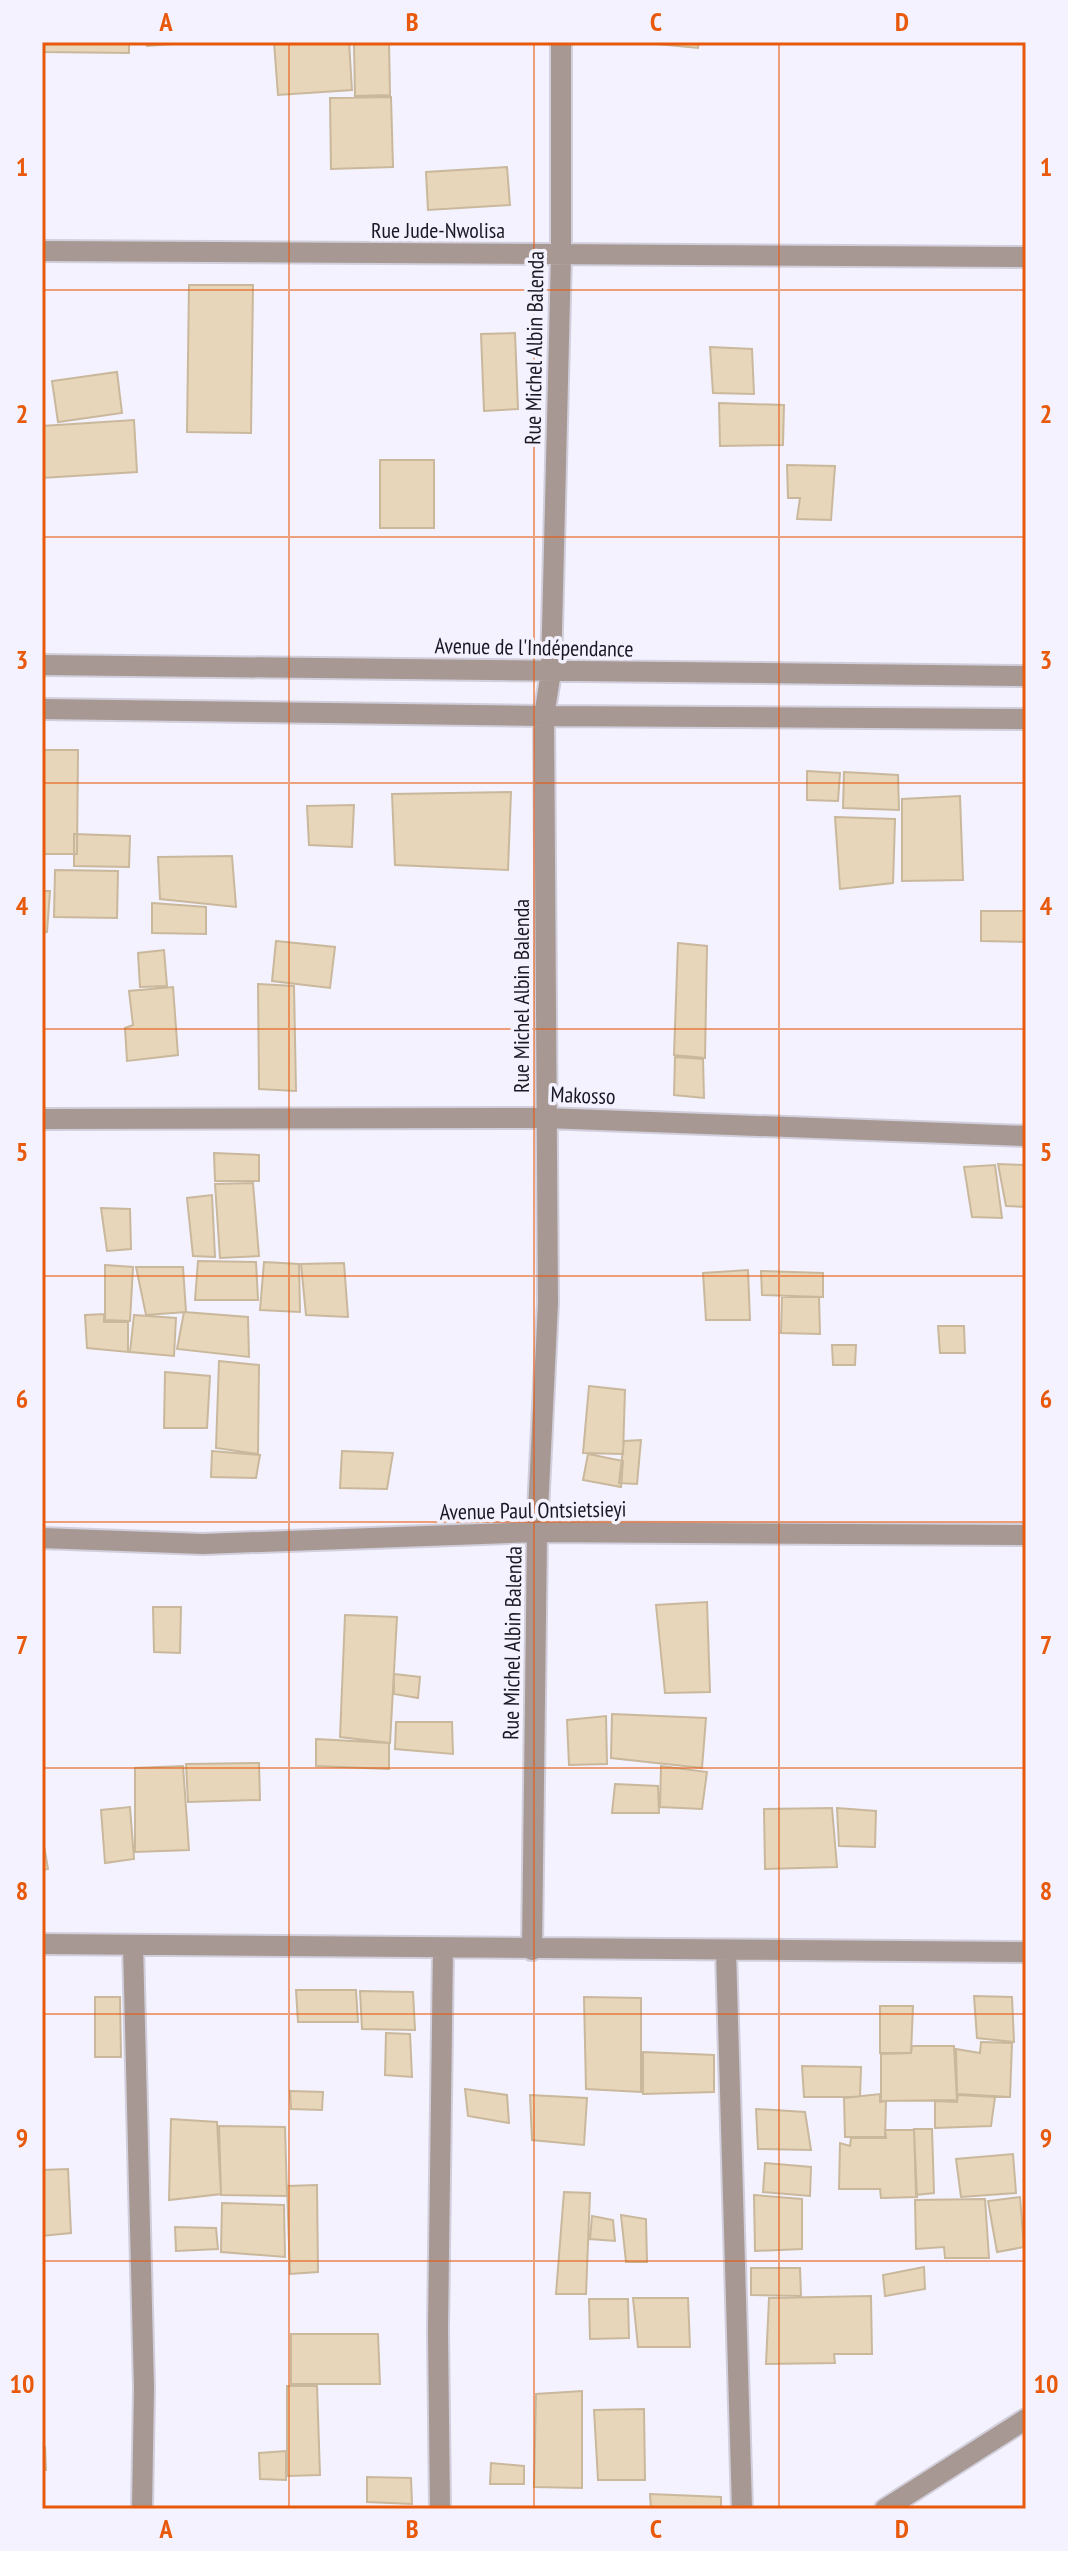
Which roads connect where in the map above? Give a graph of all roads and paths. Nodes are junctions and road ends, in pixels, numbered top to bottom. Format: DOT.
graph roads {
  1 [pos="561,42"];
  2 [pos="42,251"];
  3 [pos="561,255"];
  4 [pos="1026,257"];
  5 [pos="42,665"];
  6 [pos="551,672"];
  7 [pos="1026,676"];
  8 [pos="42,709"];
  9 [pos="544,716"];
  10 [pos="1026,719"];
  11 [pos="546,1118"];
  12 [pos="42,1119"];
  13 [pos="1026,1136"];
  14 [pos="537,1532"];
  15 [pos="1026,1535"];
  16 [pos="42,1538"];
  17 [pos="42,1944"];
  18 [pos="133,1945"];
  19 [pos="443,1949"];
  20 [pos="532,1950"];
  21 [pos="726,1951"];
  22 [pos="1026,1952"];
  23 [pos="1026,2419"];
  24 [pos="142,2509"];
  25 [pos="440,2509"];
  26 [pos="742,2509"];
  27 [pos="885,2509"];
  1 -- 3 [label="street, Rue Michel Albin Balenda"];
  2 -- 3 [label="street, Rue Jude-Nwolisa"];
  3 -- 4 [label="street, Rue Jude-Nwolisa"];
  3 -- 6 [label="street, Rue Michel Albin Balenda"];
  5 -- 6 [label="street, Avenue de l'Indépendance"];
  6 -- 7 [label="street, Avenue de l'Indépendance"];
  6 -- 9 [label="street, Rue Michel Albin Balenda"];
  8 -- 9 [label="street"];
  9 -- 10 [label="street"];
  9 -- 11 [label="street, Rue Michel Albin Balenda"];
  11 -- 12 [label="street, Makosso"];
  11 -- 13 [label="street, Makosso"];
  11 -- 14 [label="street, Rue Michel Albin Balenda"];
  14 -- 15 [label="street, Avenue Paul Ontsietsieyi"];
  14 -- 16 [label="street, Avenue Paul Ontsietsieyi"];
  14 -- 20 [label="street, Rue Michel Albin Balenda"];
  17 -- 18 [label="street"];
  18 -- 19 [label="street"];
  18 -- 24 [label="street"];
  19 -- 20 [label="street"];
  19 -- 25 [label="street"];
  20 -- 21 [label="street"];
  21 -- 22 [label="street"];
  21 -- 26 [label="street"];
  23 -- 27 [label="street"];
}
